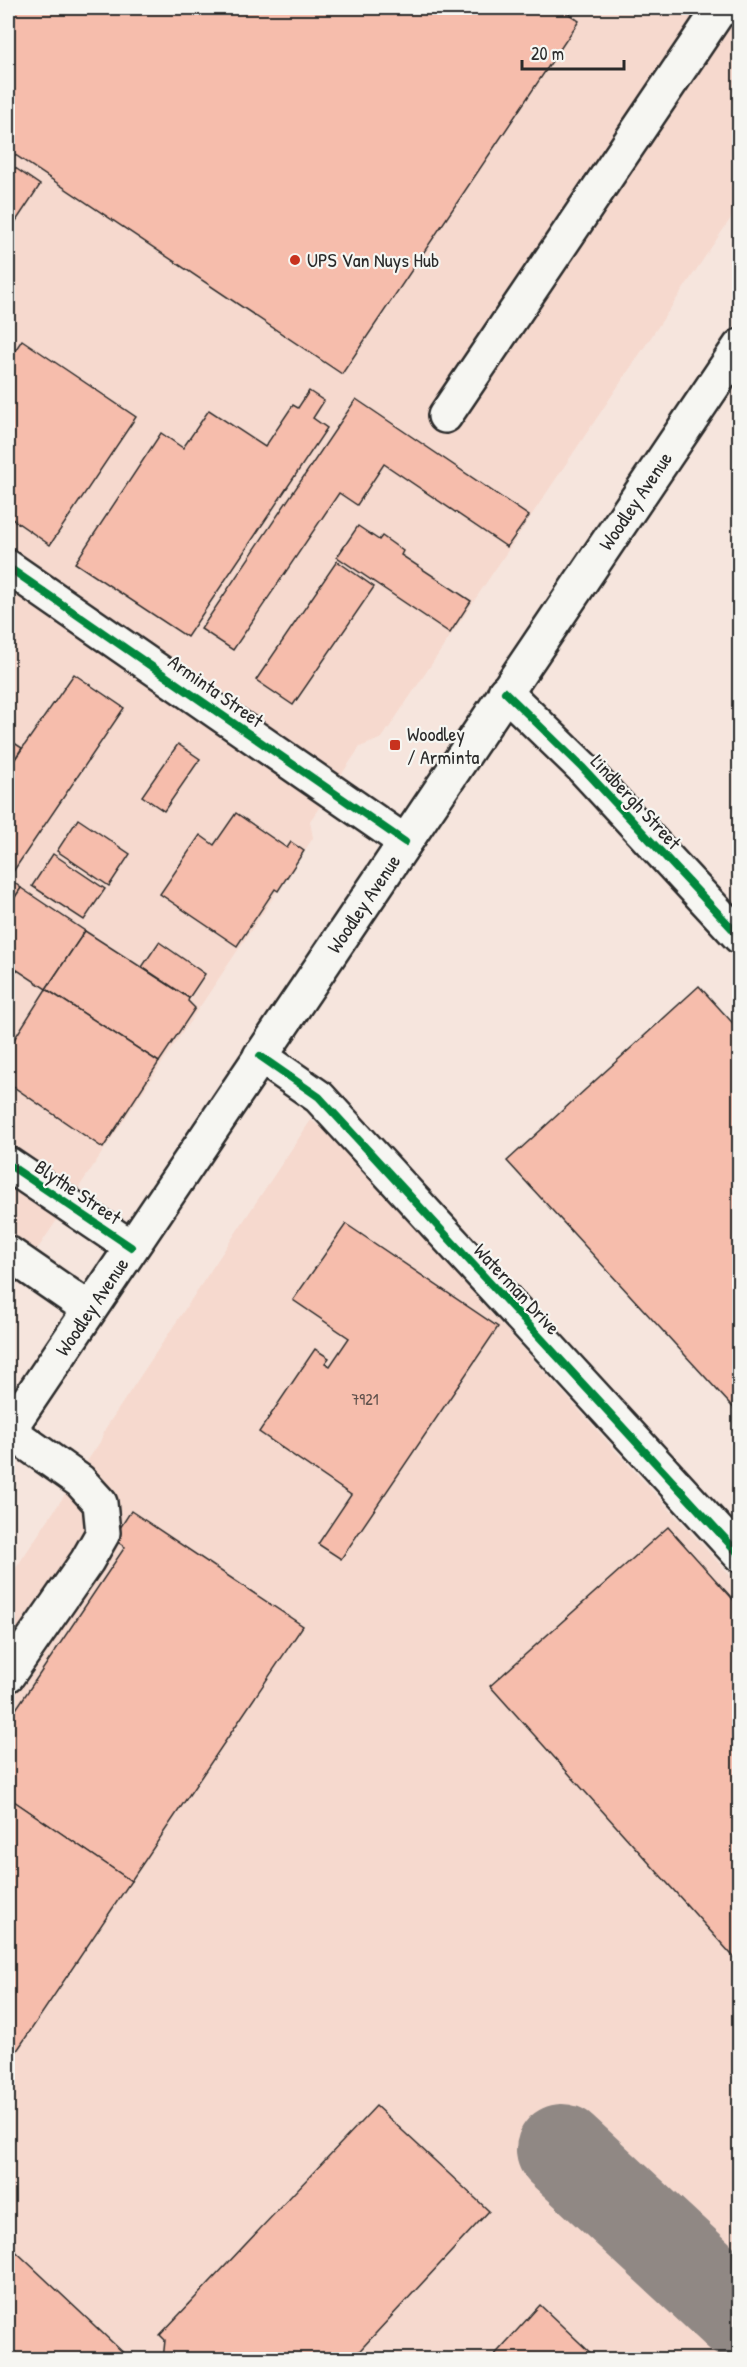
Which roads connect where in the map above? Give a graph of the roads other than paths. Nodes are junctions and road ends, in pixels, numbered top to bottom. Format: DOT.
graph roads {
  1 [pos="721,8"];
  2 [pos="740,346"];
  3 [pos="445,416"];
  4 [pos="8,567"];
  5 [pos="505,692"];
  6 [pos="405,842"];
  7 [pos="740,937"];
  8 [pos="260,1056"];
  9 [pos="8,1164"];
  10 [pos="131,1247"];
  11 [pos="8,1252"];
  12 [pos="88,1309"];
  13 [pos="8,1431"];
  14 [pos="740,1555"];
  15 [pos="8,1675"];
  1 -- 3 [label="street"];
  2 -- 5 [label="street, Woodley Avenue"];
  4 -- 6 [label="street, Arminta Street"];
  5 -- 6 [label="street, Woodley Avenue"];
  5 -- 7 [label="street, Lindbergh Street"];
  6 -- 8 [label="street, Woodley Avenue"];
  8 -- 10 [label="street, Woodley Avenue"];
  8 -- 14 [label="street, Waterman Drive"];
  9 -- 10 [label="street, Blythe Street"];
  10 -- 12 [label="street, Woodley Avenue"];
  11 -- 12 [label="street"];
  12 -- 13 [label="street, Woodley Avenue"];
  13 -- 15 [label="street"];
}
